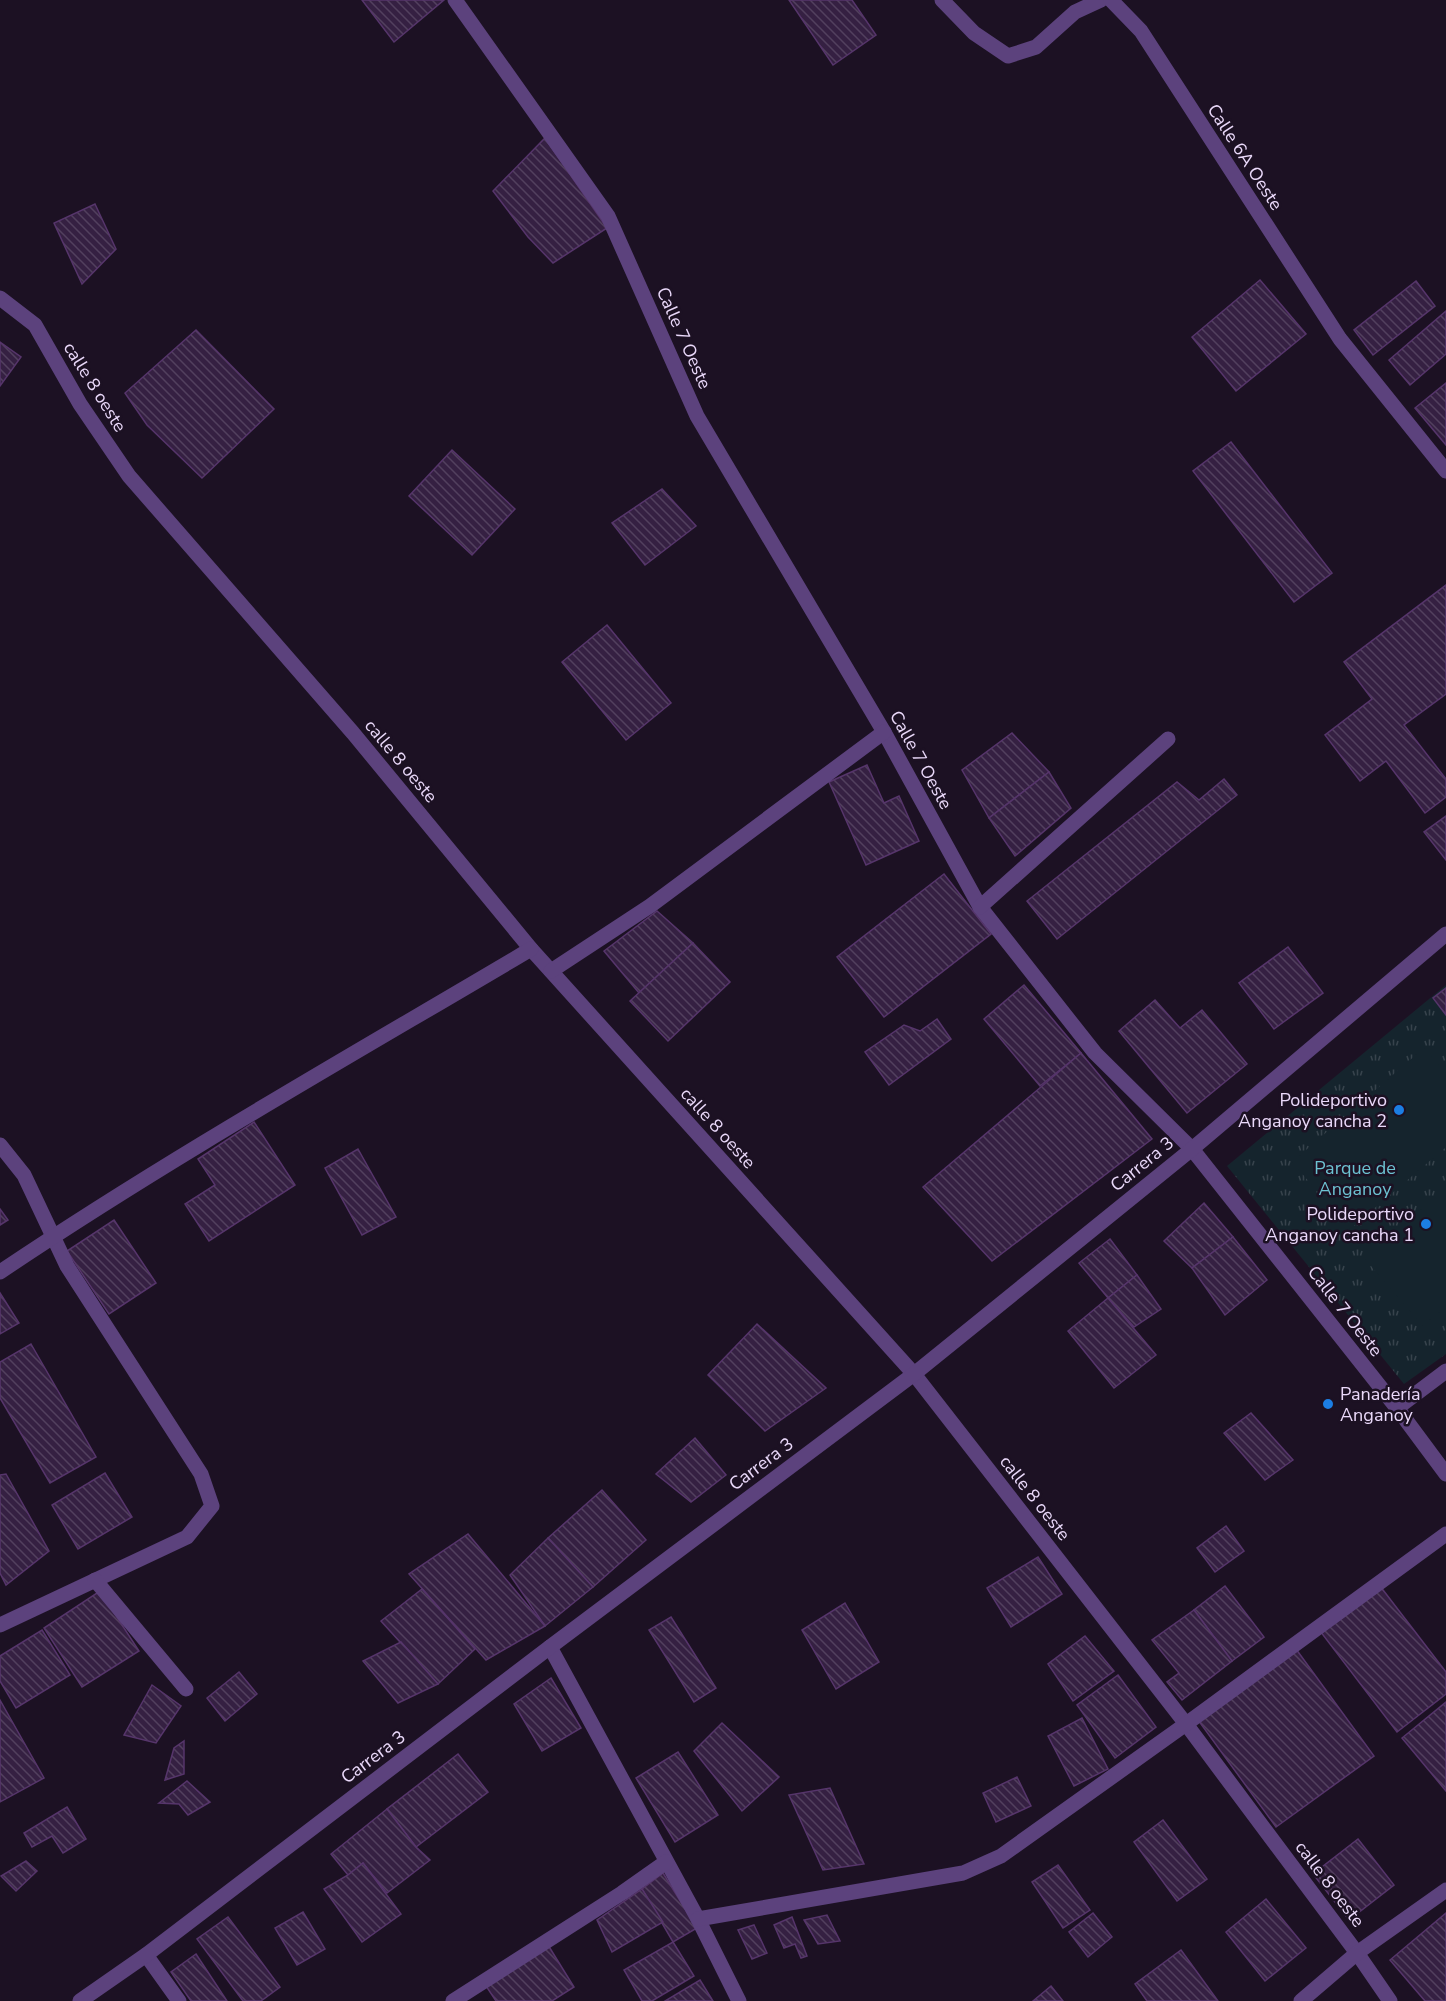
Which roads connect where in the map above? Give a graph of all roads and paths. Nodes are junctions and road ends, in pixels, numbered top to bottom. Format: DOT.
graph roads {
  1 [pos="455,0"];
  2 [pos="942,0"];
  3 [pos="1101,0"];
  4 [pos="1111,0"];
  5 [pos="0,298"];
  6 [pos="1446,471"];
  7 [pos="884,732"];
  8 [pos="1168,739"];
  9 [pos="980,907"];
  10 [pos="1446,934"];
  11 [pos="531,949"];
  12 [pos="551,971"];
  13 [pos="0,1145"];
  14 [pos="1192,1149"];
  15 [pos="53,1236"];
  16 [pos="0,1272"];
  17 [pos="1446,1371"];
  18 [pos="914,1374"];
  19 [pos="1396,1408"];
  20 [pos="1446,1474"];
  21 [pos="1446,1534"];
  22 [pos="95,1580"];
  23 [pos="0,1625"];
  24 [pos="550,1647"];
  25 [pos="186,1689"];
  26 [pos="1186,1724"];
  27 [pos="666,1862"];
  28 [pos="1446,1890"];
  29 [pos="698,1918"];
  30 [pos="1357,1953"];
  31 [pos="146,1955"];
  32 [pos="80,2001"];
  33 [pos="179,2001"];
  34 [pos="453,2001"];
  35 [pos="739,2001"];
  36 [pos="1301,2001"];
  37 [pos="1390,2001"];
  1 -- 7 [label="street, Calle 7 Oeste"];
  2 -- 3 [label="street"];
  4 -- 6 [label="street, Calle 6A Oeste"];
  5 -- 11 [label="street, calle 8 oeste"];
  7 -- 9 [label="street, Calle 7 Oeste"];
  7 -- 12 [label="street"];
  8 -- 9 [label="street"];
  9 -- 14 [label="street, Calle 7 Oeste"];
  10 -- 14 [label="street, Carrera 3"];
  11 -- 12 [label="street, calle 8 oeste"];
  11 -- 15 [label="street"];
  12 -- 18 [label="street, calle 8 oeste"];
  13 -- 15 [label="street"];
  14 -- 18 [label="street, Carrera 3"];
  14 -- 19 [label="street, Calle 7 Oeste"];
  15 -- 16 [label="street"];
  15 -- 22 [label="street"];
  17 -- 19 [label="street"];
  18 -- 24 [label="street, Carrera 3"];
  18 -- 26 [label="street, calle 8 oeste"];
  19 -- 20 [label="street, Calle 7 Oeste"];
  21 -- 26 [label="street"];
  22 -- 23 [label="street"];
  22 -- 25 [label="street"];
  24 -- 27 [label="street"];
  24 -- 31 [label="street, Carrera 3"];
  26 -- 29 [label="street"];
  26 -- 30 [label="street, calle 8 oeste"];
  27 -- 29 [label="street"];
  27 -- 34 [label="street"];
  28 -- 30 [label="street"];
  29 -- 35 [label="street"];
  30 -- 36 [label="street"];
  30 -- 37 [label="street, calle 8 oeste"];
  31 -- 32 [label="street, Carrera 3"];
  31 -- 33 [label="street"];
}
